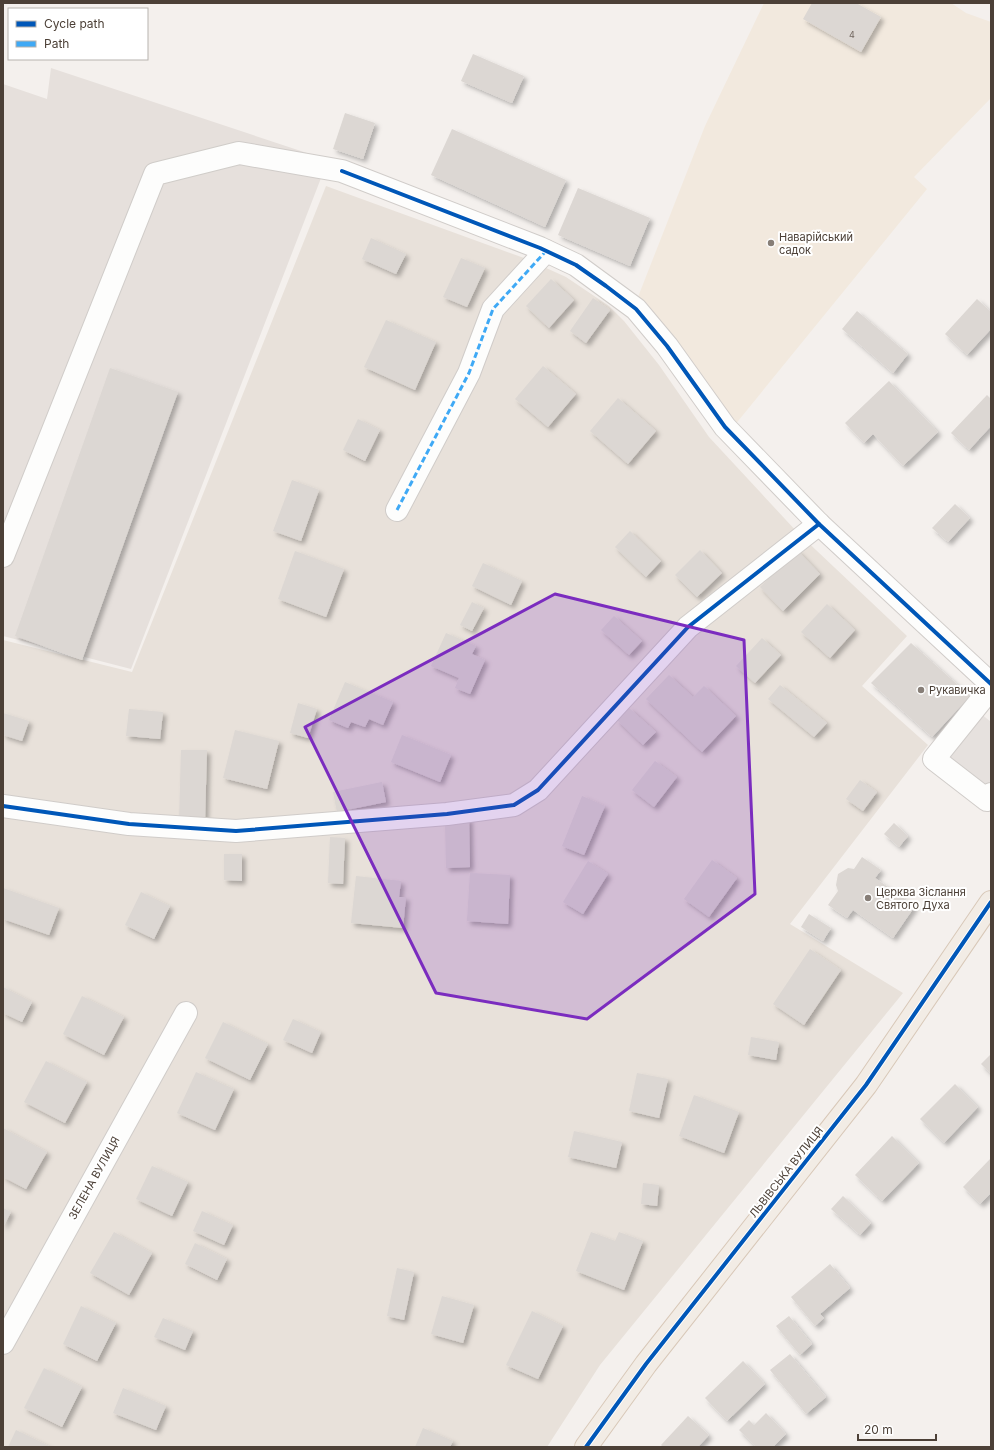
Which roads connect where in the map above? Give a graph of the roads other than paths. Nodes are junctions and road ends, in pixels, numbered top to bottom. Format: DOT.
graph roads {
  1 [pos="546,251"];
  2 [pos="397,510"];
  3 [pos="819,524"];
  4 [pos="3,556"];
  5 [pos="991,684"];
  6 [pos="991,688"];
  7 [pos="991,794"];
  8 [pos="3,806"];
  9 [pos="991,902"];
  10 [pos="186,1012"];
  11 [pos="3,1344"];
  12 [pos="586,1447"];
  1 -- 2 [label="street"];
  1 -- 3 [label="street"];
  1 -- 4 [label="street"];
  3 -- 5 [label="street"];
  3 -- 8 [label="street"];
  6 -- 7 [label="street"];
  9 -- 12 [label="main road, ЛЬВІВСЬКА ВУЛИЦЯ"];
  10 -- 11 [label="street, ЗЕЛЕНА ВУЛИЦЯ"];
}
